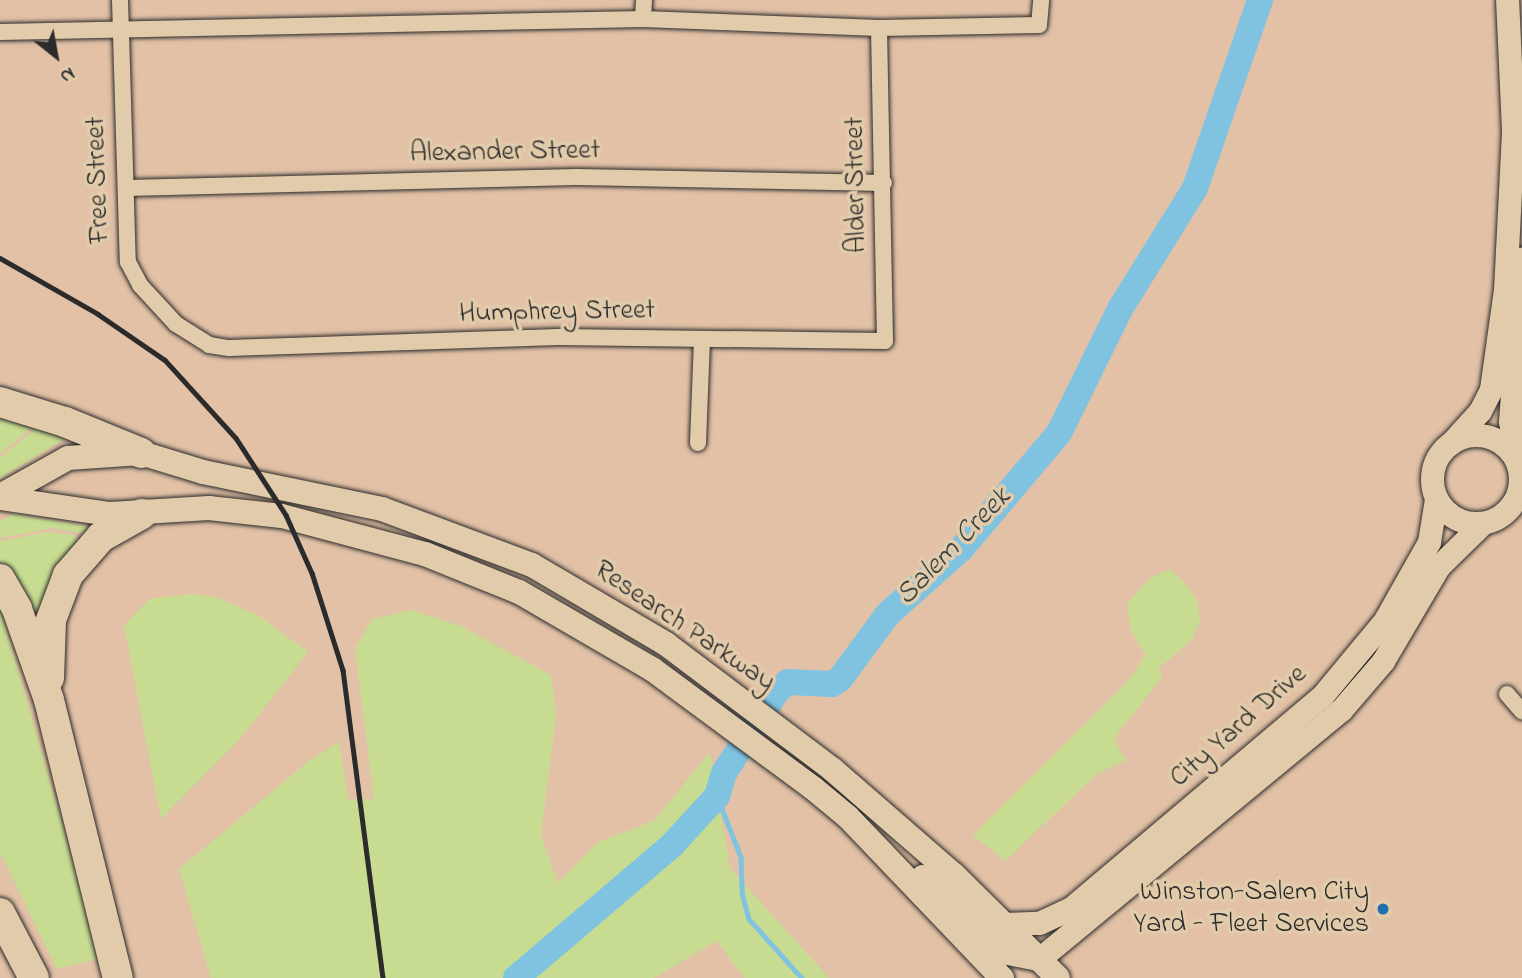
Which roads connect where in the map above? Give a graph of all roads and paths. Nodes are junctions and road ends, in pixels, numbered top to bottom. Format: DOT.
graph roads {
  1 [pos="120,0"];
  2 [pos="644,0"];
  3 [pos="1041,0"];
  4 [pos="1507,0"];
  5 [pos="643,19"];
  6 [pos="120,28"];
  7 [pos="879,28"];
  8 [pos="0,32"];
  9 [pos="1513,130"];
  10 [pos="884,183"];
  11 [pos="1522,186"];
  12 [pos="127,188"];
  13 [pos="1522,258"];
  14 [pos="702,338"];
  15 [pos="885,341"];
  16 [pos="229,348"];
  17 [pos="0,402"];
  18 [pos="698,443"];
  19 [pos="1451,443"];
  20 [pos="141,453"];
  21 [pos="1519,468"];
  22 [pos="0,497"];
  23 [pos="1436,499"];
  24 [pos="142,514"];
  25 [pos="1522,520"];
  26 [pos="1485,523"];
  27 [pos="0,579"];
  28 [pos="1507,694"];
  29 [pos="49,700"];
  30 [pos="1522,711"];
  31 [pos="848,817"];
  32 [pos="0,913"];
  33 [pos="1004,924"];
  34 [pos="1039,959"];
  35 [pos="117,972"];
  36 [pos="34,978"];
  37 [pos="1002,978"];
  38 [pos="1058,978"];
  1 -- 6 [label="street, Free Street"];
  2 -- 5 [label="street"];
  3 -- 7 [label="street"];
  4 -- 9 [label="main road"];
  5 -- 6 [label="street"];
  5 -- 7 [label="street"];
  6 -- 8 [label="street"];
  6 -- 12 [label="street, Free Street"];
  7 -- 10 [label="street, Alder Street"];
  9 -- 11 [label="main road"];
  9 -- 19 [label="main road"];
  10 -- 12 [label="street, Alexander Street"];
  10 -- 15 [label="street, Alder Street"];
  12 -- 16 [label="street, Free Street"];
  13 -- 21 [label="main road"];
  14 -- 15 [label="street, Humphrey Street"];
  14 -- 16 [label="street, Humphrey Street"];
  14 -- 18 [label="street"];
  17 -- 20 [label="highway"];
  19 -- 21 [label="main road"];
  19 -- 23 [label="main road"];
  20 -- 22 [label="main road, Research Parkway"];
  20 -- 33 [label="main road, Research Parkway"];
  21 -- 26 [label="main road"];
  22 -- 24 [label="main road, Research Parkway"];
  23 -- 26 [label="main road"];
  23 -- 33 [label="main road, City Yard Drive"];
  24 -- 29 [label="highway"];
  24 -- 31 [label="main road, Research Parkway"];
  25 -- 26 [label="main road"];
  26 -- 34 [label="main road, City Yard Drive"];
  27 -- 29 [label="highway"];
  28 -- 30 [label="street"];
  29 -- 35 [label="highway"];
  31 -- 34 [label="main road"];
  31 -- 37 [label="main road, Research Parkway"];
  32 -- 36 [label="highway"];
  33 -- 34 [label="main road, Research Parkway"];
  34 -- 38 [label="main road, Research Parkway"];
}
